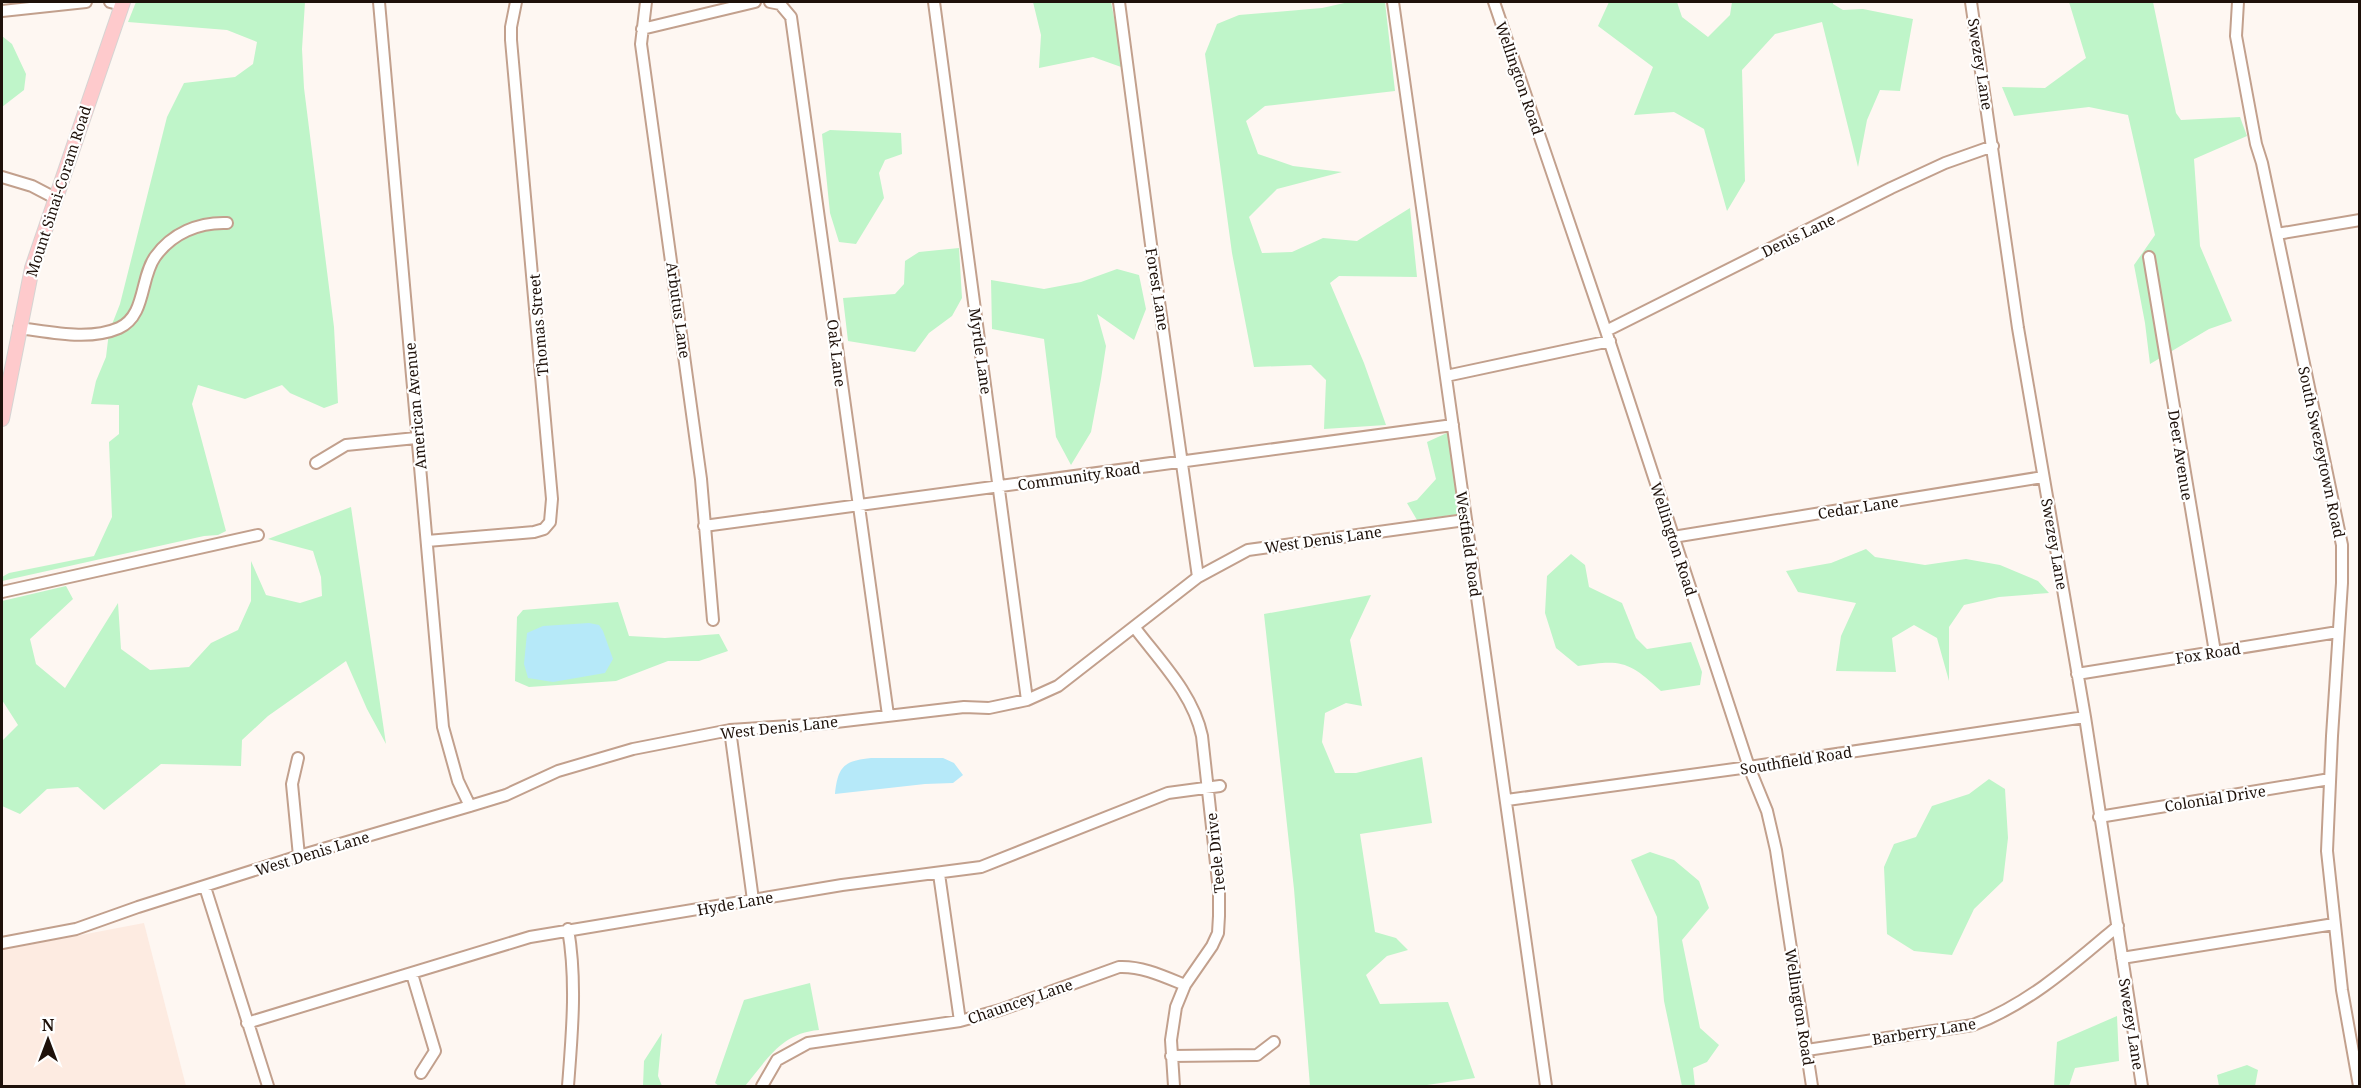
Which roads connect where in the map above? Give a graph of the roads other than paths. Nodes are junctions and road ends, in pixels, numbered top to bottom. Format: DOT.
graph roads {
  1 [pos="86,2"];
  2 [pos="379,2"];
  3 [pos="516,2"];
  4 [pos="646,2"];
  5 [pos="755,2"];
  6 [pos="770,2"];
  7 [pos="934,2"];
  8 [pos="1119,2"];
  9 [pos="1393,2"];
  10 [pos="1494,2"];
  11 [pos="1971,2"];
  12 [pos="2238,2"];
  13 [pos="118,3"];
  14 [pos="2,11"];
  15 [pos="642,28"];
  16 [pos="1993,146"];
  17 [pos="2,177"];
  18 [pos="55,198"];
  19 [pos="2360,220"];
  20 [pos="227,223"];
  21 [pos="2277,234"];
  22 [pos="2150,257"];
  23 [pos="19,328"];
  24 [pos="1608,336"];
  25 [pos="1446,376"];
  26 [pos="5,380"];
  27 [pos="2,419"];
  28 [pos="1453,425"];
  29 [pos="416,438"];
  30 [pos="1181,462"];
  31 [pos="316,463"];
  32 [pos="2043,477"];
  33 [pos="1000,487"];
  34 [pos="859,506"];
  35 [pos="1465,520"];
  36 [pos="704,526"];
  37 [pos="258,536"];
  38 [pos="1673,537"];
  39 [pos="427,541"];
  40 [pos="1198,577"];
  41 [pos="2,592"];
  42 [pos="713,621"];
  43 [pos="1135,628"];
  44 [pos="2338,632"];
  45 [pos="2215,652"];
  46 [pos="2077,674"];
  47 [pos="1027,700"];
  48 [pos="888,715"];
  49 [pos="2085,717"];
  50 [pos="730,730"];
  51 [pos="298,758"];
  52 [pos="1749,767"];
  53 [pos="2330,779"];
  54 [pos="1220,786"];
  55 [pos="1207,787"];
  56 [pos="1507,800"];
  57 [pos="470,806"];
  58 [pos="2099,817"];
  59 [pos="299,856"];
  60 [pos="939,874"];
  61 [pos="205,887"];
  62 [pos="753,900"];
  63 [pos="2334,924"];
  64 [pos="2118,926"];
  65 [pos="568,929"];
  66 [pos="2,943"];
  67 [pos="2122,958"];
  68 [pos="412,974"];
  69 [pos="1185,985"];
  70 [pos="960,1021"];
  71 [pos="248,1023"];
  72 [pos="1274,1042"];
  73 [pos="1807,1050"];
  74 [pos="1171,1056"];
  75 [pos="422,1074"];
  76 [pos="268,1086"];
  77 [pos="568,1086"];
  78 [pos="762,1086"];
  79 [pos="1174,1086"];
  80 [pos="1546,1086"];
  81 [pos="1812,1086"];
  82 [pos="2142,1086"];
  83 [pos="2359,1086"];
  1 -- 14 [label="street"];
  2 -- 29 [label="street, American Avenue"];
  3 -- 39 [label="street, Thomas Street"];
  4 -- 15 [label="street, Arbutus Lane"];
  5 -- 15 [label="street"];
  6 -- 34 [label="street, Oak Lane"];
  7 -- 33 [label="street, Myrtle Lane"];
  8 -- 30 [label="street, Forest Lane"];
  9 -- 25 [label="street, Westfield Road"];
  10 -- 24 [label="street, Wellington Road"];
  11 -- 16 [label="street, Swezey Lane"];
  12 -- 21 [label="street, South Swezeytown Road"];
  13 -- 18 [label="main road, Mount Sinai-Coram Road"];
  15 -- 36 [label="street, Arbutus Lane"];
  16 -- 24 [label="street, Denis Lane"];
  16 -- 32 [label="street, Swezey Lane"];
  17 -- 18 [label="street"];
  18 -- 23 [label="main road, Mount Sinai-Coram Road"];
  19 -- 21 [label="street"];
  20 -- 23 [label="street"];
  21 -- 44 [label="street, South Swezeytown Road"];
  22 -- 45 [label="street, Deer Avenue"];
  23 -- 26 [label="main road, Mount Sinai-Coram Road"];
  24 -- 25 [label="street, Denis Lane"];
  24 -- 38 [label="street, Wellington Road"];
  25 -- 28 [label="street, Westfield Road"];
  26 -- 27 [label="main road, Mount Sinai-Coram Road"];
  28 -- 30 [label="street, Community Road"];
  28 -- 35 [label="street, Westfield Road"];
  29 -- 31 [label="street"];
  29 -- 39 [label="street, American Avenue"];
  30 -- 33 [label="street, Community Road"];
  30 -- 40 [label="street, Forest Lane"];
  32 -- 38 [label="street, Cedar Lane"];
  32 -- 46 [label="street, Swezey Lane"];
  33 -- 34 [label="street, Community Road"];
  33 -- 47 [label="street, Myrtle Lane"];
  34 -- 36 [label="street, Community Road"];
  34 -- 48 [label="street, Oak Lane"];
  35 -- 40 [label="street, West Denis Lane"];
  35 -- 56 [label="street, Westfield Road"];
  36 -- 42 [label="street, Arbutus Lane"];
  37 -- 41 [label="street"];
  38 -- 52 [label="street, Wellington Road"];
  39 -- 57 [label="street, American Avenue"];
  40 -- 43 [label="street, West Denis Lane"];
  43 -- 47 [label="street, West Denis Lane"];
  43 -- 55 [label="street, Teele Drive"];
  44 -- 45 [label="street, Fox Road"];
  44 -- 53 [label="street, South Swezeytown Road"];
  45 -- 46 [label="street, Fox Road"];
  46 -- 49 [label="street, Swezey Lane"];
  47 -- 48 [label="street, West Denis Lane"];
  48 -- 50 [label="street, West Denis Lane"];
  49 -- 52 [label="street, Southfield Road"];
  49 -- 58 [label="street, Swezey Lane"];
  50 -- 57 [label="street, West Denis Lane"];
  50 -- 62 [label="street"];
  51 -- 59 [label="street"];
  52 -- 56 [label="street, Southfield Road"];
  52 -- 73 [label="street, Wellington Road"];
  53 -- 58 [label="street, Colonial Drive"];
  53 -- 63 [label="street, South Swezeytown Road"];
  54 -- 55 [label="street, Hyde Lane"];
  55 -- 60 [label="street, Hyde Lane"];
  55 -- 69 [label="street, Teele Drive"];
  56 -- 80 [label="street, Westfield Road"];
  57 -- 59 [label="street, West Denis Lane"];
  58 -- 64 [label="street, Swezey Lane"];
  59 -- 61 [label="street, West Denis Lane"];
  60 -- 62 [label="street, Hyde Lane"];
  60 -- 70 [label="street"];
  61 -- 66 [label="street, West Denis Lane"];
  61 -- 71 [label="street"];
  62 -- 65 [label="street, Hyde Lane"];
  63 -- 67 [label="street"];
  63 -- 83 [label="street, South Swezeytown Road"];
  64 -- 67 [label="street, Swezey Lane"];
  64 -- 73 [label="street, Barberry Lane"];
  65 -- 68 [label="street, Hyde Lane"];
  65 -- 77 [label="street"];
  67 -- 82 [label="street, Swezey Lane"];
  68 -- 71 [label="street, Hyde Lane"];
  68 -- 75 [label="street"];
  69 -- 70 [label="street, Chauncey Lane"];
  69 -- 74 [label="street, Teele Drive"];
  70 -- 78 [label="street, Chauncey Lane"];
  71 -- 76 [label="street"];
  72 -- 74 [label="street"];
  73 -- 81 [label="street, Wellington Road"];
  74 -- 79 [label="street, Teele Drive"];
}
